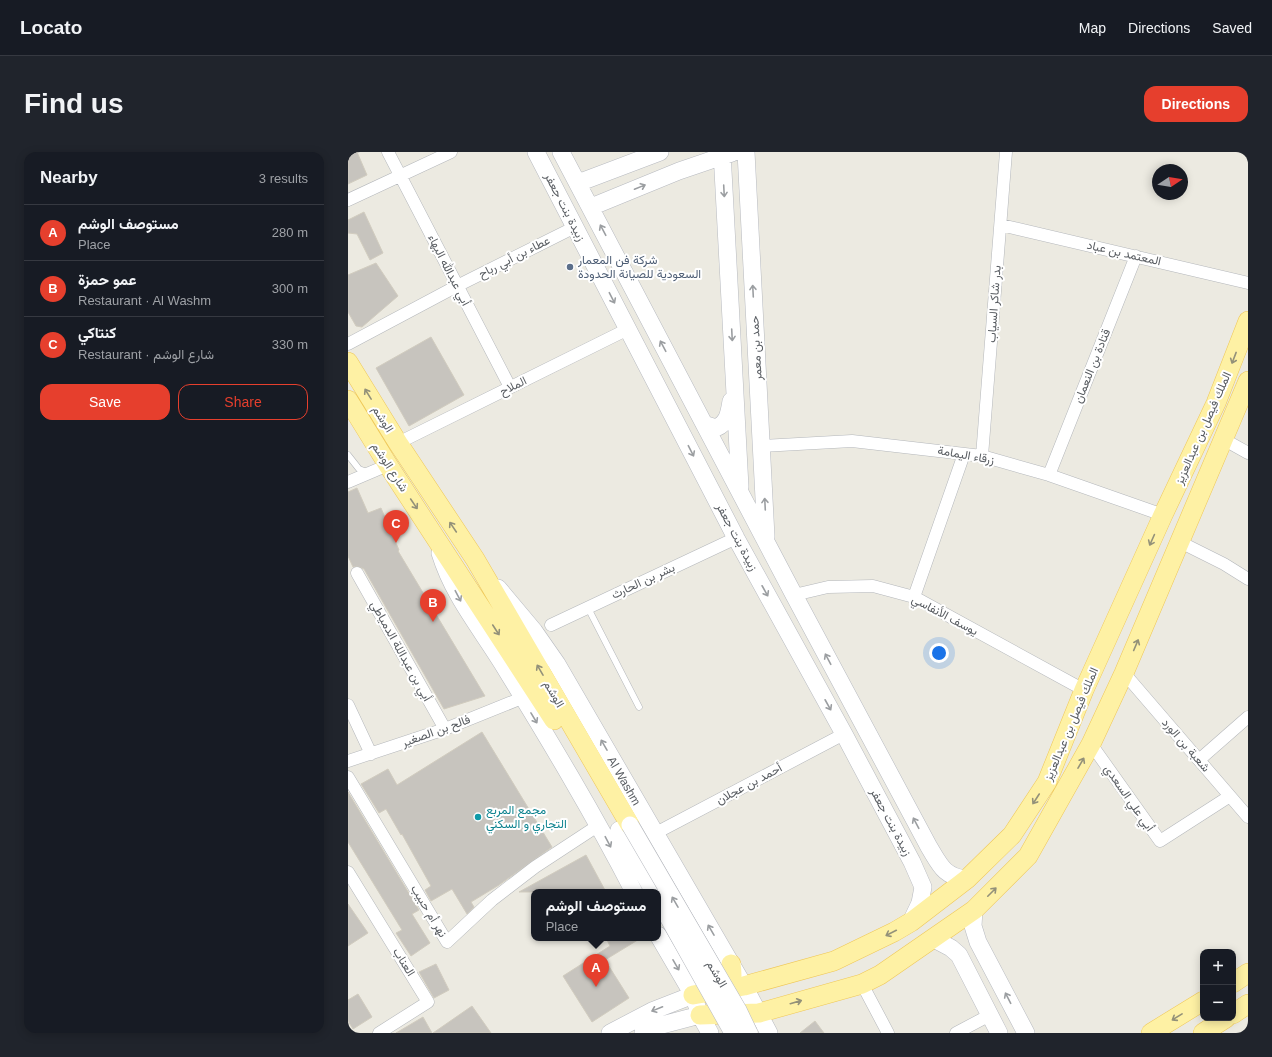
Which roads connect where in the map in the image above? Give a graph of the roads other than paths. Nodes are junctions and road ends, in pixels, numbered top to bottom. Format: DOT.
graph roads {
  1 [pos="388,152"];
  2 [pos="451,152"];
  3 [pos="536,152"];
  4 [pos="561,152"];
  5 [pos="660,152"];
  6 [pos="746,152"];
  7 [pos="1006,152"];
  8 [pos="727,153"];
  9 [pos="400,176"];
  10 [pos="578,183"];
  11 [pos="348,200"];
  12 [pos="591,207"];
  13 [pos="1001,225"];
  14 [pos="575,226"];
  15 [pos="1136,256"];
  16 [pos="1248,283"];
  17 [pos="457,286"];
  18 [pos="1248,321"];
  19 [pos="628,329"];
  20 [pos="348,344"];
  21 [pos="348,362"];
  22 [pos="675,368"];
  23 [pos="655,380"];
  24 [pos="1248,380"];
  25 [pos="734,385"];
  26 [pos="510,387"];
  27 [pos="348,400"];
  28 [pos="702,420"];
  29 [pos="681,431"];
  30 [pos="1223,439"];
  31 [pos="398,443"];
  32 [pos="761,446"];
  33 [pos="1248,453"];
  34 [pos="964,454"];
  35 [pos="348,455"];
  36 [pos="982,456"];
  37 [pos="388,465"];
  38 [pos="369,473"];
  39 [pos="1049,475"];
  40 [pos="348,482"];
  41 [pos="740,493"];
  42 [pos="1163,515"];
  43 [pos="434,534"];
  44 [pos="736,538"];
  45 [pos="1180,542"];
  46 [pos="767,543"];
  47 [pos="475,559"];
  48 [pos="357,573"];
  49 [pos="460,574"];
  50 [pos="1248,579"];
  51 [pos="794,595"];
  52 [pos="914,597"];
  53 [pos="587,606"];
  54 [pos="551,625"];
  55 [pos="1124,673"];
  56 [pos="1084,690"];
  57 [pos="522,698"];
  58 [pos="348,705"];
  59 [pos="639,708"];
  60 [pos="1248,717"];
  61 [pos="444,729"];
  62 [pos="844,734"];
  63 [pos="1092,744"];
  64 [pos="371,754"];
  65 [pos="1199,760"];
  66 [pos="348,761"];
  67 [pos="348,777"];
  68 [pos="1230,796"];
  69 [pos="1248,817"];
  70 [pos="599,825"];
  71 [pos="625,827"];
  72 [pos="654,834"];
  73 [pos="929,848"];
  74 [pos="912,862"];
  75 [pos="348,872"];
  76 [pos="967,879"];
  77 [pos="632,889"];
  78 [pos="653,889"];
  79 [pos="690,892"];
  80 [pos="661,904"];
  81 [pos="974,910"];
  82 [pos="911,922"];
  83 [pos="661,928"];
  84 [pos="934,939"];
  85 [pos="661,940"];
  86 [pos="986,955"];
  87 [pos="731,964"];
  88 [pos="965,968"];
  89 [pos="1248,973"];
  90 [pos="1236,980"];
  91 [pos="862,984"];
  92 [pos="734,990"];
  93 [pos="693,995"];
  94 [pos="1200,1003"];
  95 [pos="1248,1004"];
  96 [pos="1236,1012"];
  97 [pos="700,1015"];
  98 [pos="990,1015"];
  99 [pos="1221,1021"];
  100 [pos="760,1024"];
  101 [pos="379,1033"];
  102 [pos="610,1033"];
  103 [pos="643,1033"];
  104 [pos="710,1033"];
  105 [pos="723,1033"];
  106 [pos="733,1033"];
  107 [pos="888,1033"];
  108 [pos="956,1033"];
  109 [pos="999,1033"];
  110 [pos="1026,1033"];
  111 [pos="1151,1033"];
  112 [pos="1203,1033"];
  1 -- 9 [label="street, أبي عبدالله البهاء"];
  2 -- 9 [label="street"];
  3 -- 14 [label="street, زبيدة بنت جعفر"];
  4 -- 10 [label="street, زبيدة بنت جعفر"];
  5 -- 10 [label="street"];
  32 -- 6 [label="street, حمد بن معمر, one-way"];
  7 -- 13 [label="street, بدر شاكر السياب"];
  12 -- 8 [label="street, one-way"];
  8 -- 25 [label="street, حمد بن معمر, one-way"];
  9 -- 11 [label="street"];
  9 -- 17 [label="street, أبي عبدالله البهاء"];
  10 -- 12 [label="street, زبيدة بنت جعفر"];
  22 -- 12 [label="street, زبيدة بنت جعفر, one-way"];
  13 -- 15 [label="street, المعتمد بن عباد"];
  13 -- 36 [label="street, بدر شاكر السياب"];
  14 -- 17 [label="street, عطاء بن أبي رباح"];
  14 -- 19 [label="street, زبيدة بنت جعفر, one-way"];
  15 -- 16 [label="street, المعتمد بن عباد"];
  15 -- 39 [label="street, قتادة بن النعمان"];
  17 -- 20 [label="street, عطاء بن أبي رباح"];
  17 -- 26 [label="street, أبي عبدالله البهاء"];
  18 -- 42 [label="main road, الملك فيصل بن عبدالعزيز, one-way"];
  19 -- 23 [label="street, زبيدة بنت جعفر"];
  19 -- 26 [label="street, الملاح"];
  31 -- 21 [label="main road, الوشم, one-way"];
  22 -- 23 [label="street"];
  22 -- 28 [label="street, زبيدة بنت جعفر"];
  23 -- 29 [label="street, زبيدة بنت جعفر"];
  24 -- 30 [label="main road, الملك فيصل بن عبدالعزيز"];
  25 -- 28 [label="street"];
  25 -- 41 [label="street, حمد بن معمر"];
  26 -- 31 [label="street, الملاح"];
  27 -- 37 [label="main road, شارع الوشم"];
  28 -- 29 [label="street"];
  28 -- 41 [label="street, زبيدة بنت جعفر"];
  29 -- 44 [label="street, زبيدة بنت جعفر, one-way"];
  30 -- 33 [label="street"];
  30 -- 45 [label="main road, الملك فيصل بن عبدالعزيز"];
  47 -- 31 [label="main road, الوشم, one-way"];
  32 -- 34 [label="street, زرقاء اليمامة"];
  46 -- 32 [label="street, حمد بن معمر, one-way"];
  34 -- 36 [label="street, زرقاء اليمامة"];
  34 -- 52 [label="street"];
  35 -- 38 [label="lane"];
  36 -- 39 [label="street, زرقاء اليمامة"];
  37 -- 38 [label="street"];
  37 -- 43 [label="main road, شارع الوشم, one-way"];
  38 -- 40 [label="street"];
  39 -- 42 [label="street, زرقاء اليمامة"];
  41 -- 46 [label="street, زبيدة بنت جعفر"];
  42 -- 56 [label="main road, الملك فيصل بن عبدالعزيز, one-way"];
  43 -- 49 [label="main road, شارع الوشم"];
  43 -- 57 [label="street, one-way"];
  44 -- 53 [label="street, بشر بن الحارث"];
  44 -- 62 [label="street, زبيدة بنت جعفر, one-way"];
  45 -- 50 [label="street"];
  55 -- 45 [label="main road, الملك فيصل بن عبدالعزيز, one-way"];
  46 -- 51 [label="street, زبيدة بنت جعفر"];
  71 -- 47 [label="main road, الوشم, one-way"];
  72 -- 47 [label="street, Al Washm, one-way"];
  48 -- 61 [label="street, أبي بن عبداللة الدمياطي"];
  49 -- 71 [label="main road, الوشم, one-way"];
  51 -- 52 [label="street, يوسف الأنفاسي"];
  73 -- 51 [label="street, زبيدة بنت جعفر, one-way"];
  52 -- 56 [label="street, يوسف الأنفاسي"];
  53 -- 54 [label="street, بشر بن الحارث"];
  53 -- 59 [label="lane"];
  55 -- 63 [label="main road, الملك فيصل بن عبدالعزيز"];
  55 -- 65 [label="street, شعبة بن الورد"];
  56 -- 76 [label="main road, الملك فيصل بن عبدالعزيز, one-way"];
  57 -- 61 [label="street, فالح بن الصغير"];
  57 -- 70 [label="street, one-way"];
  58 -- 64 [label="street"];
  60 -- 65 [label="street"];
  61 -- 64 [label="street, فالح بن الصغير"];
  62 -- 72 [label="street, أحمد بن عجلان"];
  62 -- 74 [label="street, زبيدة بنت جعفر"];
  63 -- 68 [label="street, أبي علي السعدي"];
  81 -- 63 [label="main road, الملك فيصل بن عبدالعزيز, one-way"];
  64 -- 66 [label="street, فالح بن الصغير"];
  65 -- 68 [label="street, شعبة بن الورد"];
  67 -- 70 [label="street, نهر أم حبيب"];
  68 -- 69 [label="street, شعبة بن الورد"];
  70 -- 77 [label="street, one-way"];
  71 -- 78 [label="street, الوشم"];
  100 -- 71 [label="street, الوشم, one-way, bridge"];
  72 -- 79 [label="street, Al Washm"];
  73 -- 74 [label="street"];
  73 -- 76 [label="street, زبيدة بنت جعفر"];
  74 -- 82 [label="street, زبيدة بنت جعفر"];
  75 -- 101 [label="street, العناب"];
  76 -- 82 [label="main road, الملك فيصل بن عبدالعزيز"];
  79 -- 83 [label="street"];
  87 -- 79 [label="street, Al Washm, one-way"];
  80 -- 106 [label="street, الوشم, bridge"];
  81 -- 84 [label="main road, الملك فيصل بن عبدالعزيز"];
  81 -- 86 [label="street"];
  82 -- 92 [label="main road, الملك فيصل بن عبدالعزيز, one-way"];
  84 -- 88 [label="street"];
  84 -- 91 [label="main road, الملك فيصل بن عبدالعزيز"];
  85 -- 93 [label="street, one-way"];
  86 -- 88 [label="street"];
  110 -- 86 [label="street, one-way"];
  87 -- 92 [label="main road"];
  88 -- 98 [label="street"];
  89 -- 90 [label="main road"];
  100 -- 91 [label="main road, الملك فيصل بن عبدالعزيز, one-way"];
  91 -- 107 [label="street"];
  92 -- 93 [label="main road, الملك فيصل بن عبدالعزيز"];
  92 -- 97 [label="main road"];
  92 -- 100 [label="main road"];
  93 -- 97 [label="street"];
  93 -- 102 [label="street, one-way"];
  94 -- 111 [label="main road, one-way"];
  95 -- 96 [label="main road"];
  97 -- 100 [label="main road, الملك فيصل بن عبدالعزيز"];
  97 -- 103 [label="street"];
  97 -- 104 [label="street"];
  98 -- 108 [label="street"];
  98 -- 109 [label="street"];
  99 -- 112 [label="main road"];
  100 -- 105 [label="street"];
}
